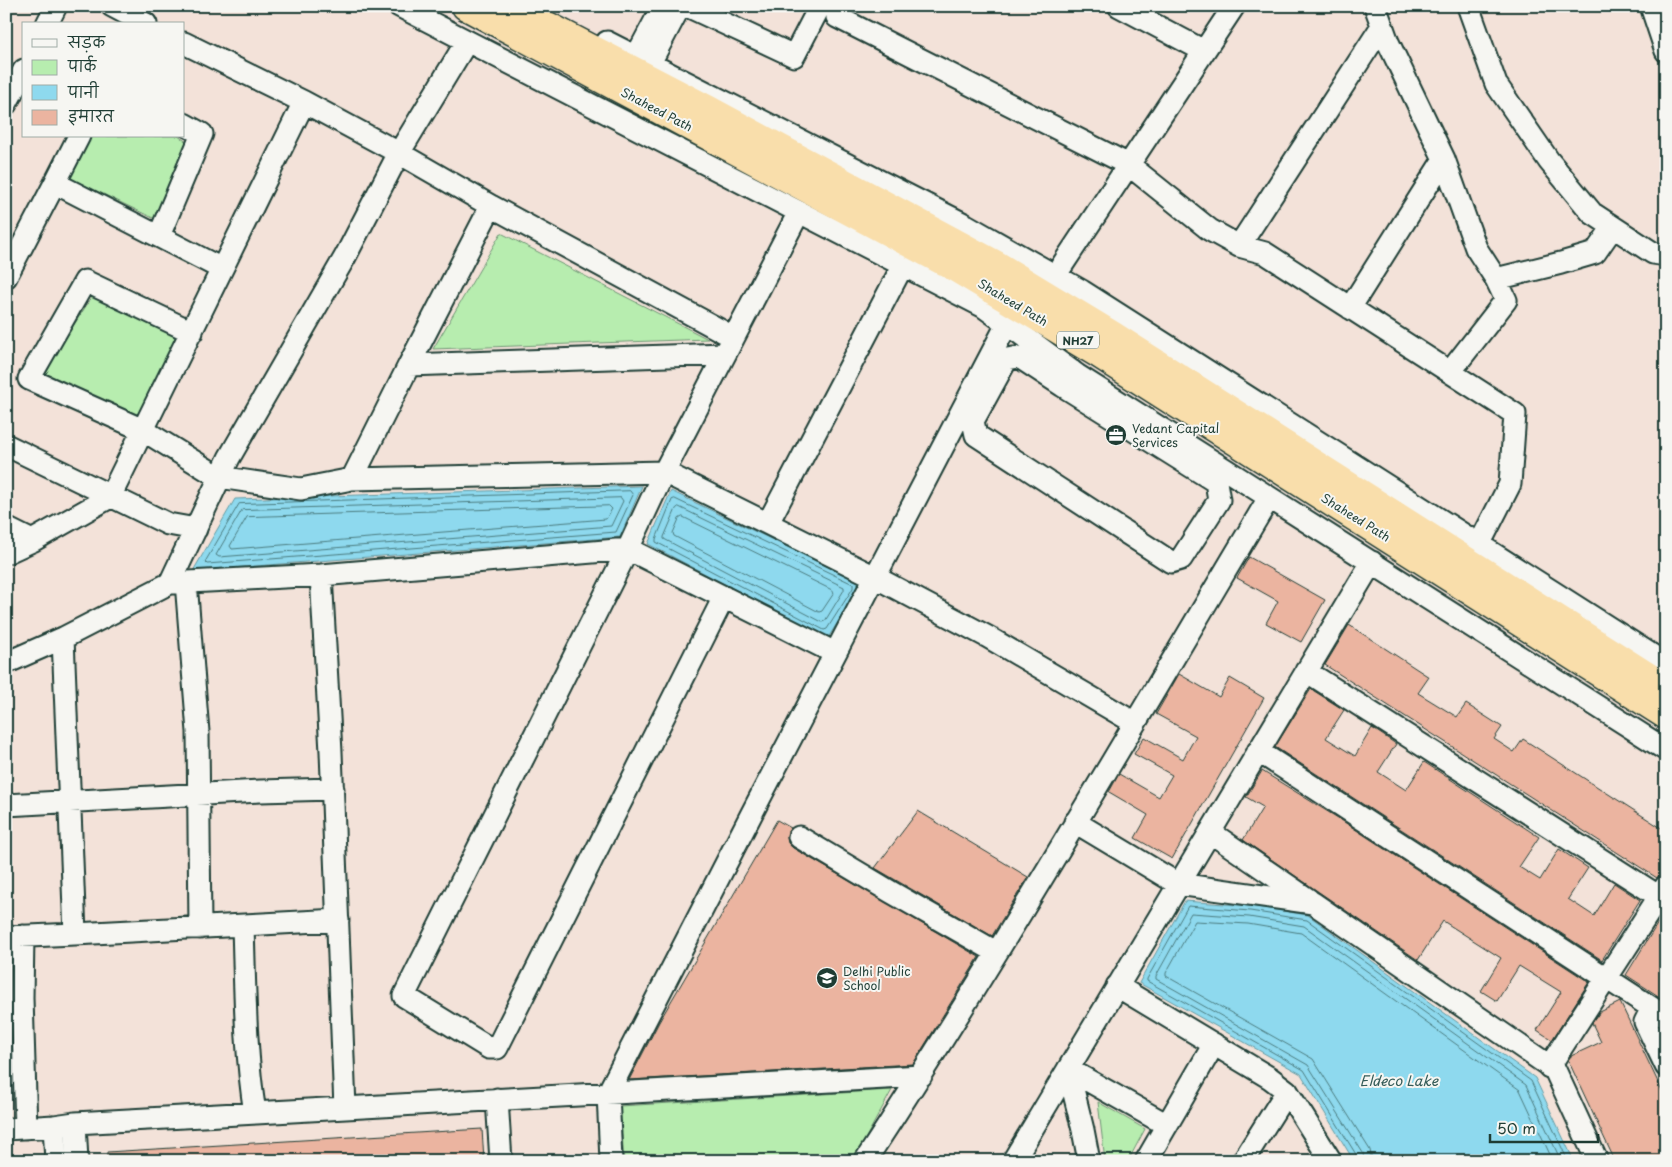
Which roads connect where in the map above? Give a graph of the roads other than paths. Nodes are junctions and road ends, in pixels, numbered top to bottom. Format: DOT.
graph roads {
  1 [pos="56,6"];
  2 [pos="112,6"];
  3 [pos="400,6"];
  4 [pos="466,6"];
  5 [pos="509,6"];
  6 [pos="538,6"];
  7 [pos="663,6"];
  8 [pos="820,6"];
  9 [pos="843,6"];
  10 [pos="1119,6"];
  11 [pos="1234,6"];
  12 [pos="1375,6"];
  13 [pos="1468,6"];
  14 [pos="1651,6"];
  15 [pos="692,8"];
  16 [pos="48,22"];
  17 [pos="142,22"];
  18 [pos="1382,26"];
  19 [pos="467,41"];
  20 [pos="185,43"];
  21 [pos="1204,51"];
  22 [pos="1666,51"];
  23 [pos="643,60"];
  24 [pos="22,74"];
  25 [pos="304,102"];
  26 [pos="6,104"];
  27 [pos="185,125"];
  28 [pos="78,138"];
  29 [pos="399,153"];
  30 [pos="1444,159"];
  31 [pos="1129,165"];
  32 [pos="55,183"];
  33 [pos="492,206"];
  34 [pos="799,212"];
  35 [pos="1614,227"];
  36 [pos="158,236"];
  37 [pos="1239,246"];
  38 [pos="1666,255"];
  39 [pos="903,265"];
  40 [pos="222,269"];
  41 [pos="1055,276"];
  42 [pos="6,277"];
  43 [pos="1496,279"];
  44 [pos="1350,308"];
  45 [pos="1008,324"];
  46 [pos="192,332"];
  47 [pos="729,345"];
  48 [pos="409,365"];
  49 [pos="1450,372"];
  50 [pos="1068,378"];
  51 [pos="143,430"];
  52 [pos="1159,436"];
  53 [pos="6,444"];
  54 [pos="664,472"];
  55 [pos="219,477"];
  56 [pos="352,479"];
  57 [pos="110,497"];
  58 [pos="1269,498"];
  59 [pos="768,523"];
  60 [pos="6,528"];
  61 [pos="196,529"];
  62 [pos="32,541"];
  63 [pos="1479,544"];
  64 [pos="628,549"];
  65 [pos="6,553"];
  66 [pos="1372,562"];
  67 [pos="321,575"];
  68 [pos="875,577"];
  69 [pos="178,583"];
  70 [pos="724,597"];
  71 [pos="63,638"];
  72 [pos="835,654"];
  73 [pos="6,663"];
  74 [pos="1666,664"];
  75 [pos="1306,671"];
  76 [pos="1666,688"];
  77 [pos="1666,715"];
  78 [pos="1135,723"];
  79 [pos="1666,750"];
  80 [pos="1258,751"];
  81 [pos="333,789"];
  82 [pos="199,794"];
  83 [pos="70,802"];
  84 [pos="6,805"];
  85 [pos="1075,822"];
  86 [pos="1210,832"];
  87 [pos="799,838"];
  88 [pos="1178,884"];
  89 [pos="1663,894"];
  90 [pos="1313,903"];
  91 [pos="338,920"];
  92 [pos="243,926"];
  93 [pos="200,928"];
  94 [pos="75,934"];
  95 [pos="15,936"];
  96 [pos="996,952"];
  97 [pos="1606,978"];
  98 [pos="1117,986"];
  99 [pos="1659,1012"];
  100 [pos="1214,1044"];
  101 [pos="1666,1066"];
  102 [pos="1549,1067"];
  103 [pos="1068,1069"];
  104 [pos="921,1076"];
  105 [pos="1287,1091"];
  106 [pos="608,1093"];
  107 [pos="498,1099"];
  108 [pos="344,1108"];
  109 [pos="255,1113"];
  110 [pos="65,1125"];
  111 [pos="1167,1125"];
  112 [pos="16,1129"];
  113 [pos="56,1161"];
  114 [pos="76,1161"];
  115 [pos="501,1161"];
  116 [pos="611,1161"];
  117 [pos="865,1161"];
  118 [pos="1013,1161"];
  119 [pos="1089,1161"];
  120 [pos="1146,1161"];
  121 [pos="1244,1161"];
  122 [pos="1331,1161"];
  123 [pos="1597,1161"];
  1 -- 16 [label="street"];
  2 -- 17 [label="street"];
  3 -- 19 [label="street"];
  4 -- 77 [label="highway, Shaheed Path / NH27"];
  5 -- 76 [label="highway, Shaheed Path / NH27"];
  6 -- 23 [label="street"];
  7 -- 23 [label="street"];
  8 -- 15 [label="street"];
  9 -- 31 [label="street"];
  10 -- 21 [label="street"];
  11 -- 21 [label="street"];
  12 -- 18 [label="street"];
  13 -- 35 [label="street"];
  14 -- 22 [label="street"];
  15 -- 23 [label="street"];
  18 -- 30 [label="street"];
  18 -- 37 [label="street"];
  19 -- 29 [label="street"];
  19 -- 34 [label="street"];
  20 -- 25 [label="street"];
  21 -- 31 [label="street"];
  23 -- 41 [label="street"];
  24 -- 26 [label="street"];
  25 -- 29 [label="street"];
  25 -- 40 [label="street"];
  27 -- 36 [label="street"];
  28 -- 32 [label="street"];
  29 -- 33 [label="street"];
  29 -- 55 [label="street"];
  30 -- 43 [label="street"];
  30 -- 44 [label="street"];
  31 -- 37 [label="street"];
  31 -- 41 [label="street"];
  32 -- 36 [label="street"];
  32 -- 42 [label="street"];
  33 -- 47 [label="street"];
  33 -- 48 [label="street"];
  34 -- 39 [label="street"];
  34 -- 47 [label="street"];
  35 -- 38 [label="street"];
  35 -- 43 [label="street"];
  36 -- 40 [label="street"];
  37 -- 44 [label="street"];
  39 -- 45 [label="street"];
  39 -- 59 [label="street"];
  40 -- 46 [label="street"];
  41 -- 63 [label="street"];
  43 -- 49 [label="street"];
  44 -- 49 [label="street"];
  45 -- 50 [label="street"];
  45 -- 68 [label="street"];
  46 -- 51 [label="street"];
  46 -- 51 [label="street"];
  47 -- 48 [label="street"];
  47 -- 54 [label="street"];
  48 -- 56 [label="street"];
  49 -- 63 [label="street"];
  50 -- 52 [label="street"];
  50 -- 52 [label="street"];
  51 -- 55 [label="street"];
  51 -- 57 [label="street"];
  52 -- 58 [label="street"];
  53 -- 57 [label="street"];
  54 -- 56 [label="street"];
  54 -- 59 [label="street"];
  54 -- 64 [label="street"];
  55 -- 56 [label="street"];
  55 -- 61 [label="street"];
  57 -- 61 [label="street"];
  57 -- 62 [label="street"];
  58 -- 66 [label="street"];
  58 -- 78 [label="street"];
  59 -- 68 [label="street"];
  60 -- 62 [label="street"];
  61 -- 69 [label="street"];
  62 -- 65 [label="street"];
  63 -- 74 [label="street"];
  64 -- 67 [label="street"];
  64 -- 70 [label="street"];
  64 -- 70 [label="street"];
  66 -- 75 [label="street"];
  66 -- 79 [label="street"];
  67 -- 69 [label="street"];
  67 -- 81 [label="street"];
  68 -- 72 [label="street"];
  68 -- 78 [label="street"];
  69 -- 71 [label="street"];
  69 -- 82 [label="street"];
  70 -- 72 [label="street"];
  71 -- 73 [label="street"];
  71 -- 83 [label="street"];
  72 -- 106 [label="street"];
  75 -- 80 [label="street"];
  75 -- 89 [label="street"];
  78 -- 85 [label="street"];
  80 -- 86 [label="street"];
  80 -- 97 [label="street"];
  81 -- 82 [label="street"];
  81 -- 91 [label="street"];
  82 -- 83 [label="street"];
  82 -- 93 [label="street"];
  83 -- 84 [label="street"];
  83 -- 94 [label="street"];
  85 -- 88 [label="street"];
  85 -- 96 [label="street"];
  86 -- 88 [label="street"];
  86 -- 90 [label="street"];
  87 -- 96 [label="street"];
  88 -- 90 [label="street"];
  88 -- 98 [label="street"];
  89 -- 97 [label="street"];
  90 -- 102 [label="street"];
  91 -- 92 [label="street"];
  91 -- 108 [label="street"];
  92 -- 93 [label="street"];
  92 -- 109 [label="street"];
  93 -- 94 [label="street"];
  94 -- 95 [label="street"];
  95 -- 112 [label="street"];
  96 -- 104 [label="street"];
  97 -- 99 [label="street"];
  97 -- 102 [label="street"];
  98 -- 100 [label="street"];
  98 -- 103 [label="street"];
  99 -- 101 [label="street"];
  100 -- 105 [label="street"];
  100 -- 111 [label="street"];
  102 -- 123 [label="street"];
  103 -- 111 [label="street"];
  103 -- 118 [label="street"];
  103 -- 119 [label="street"];
  104 -- 106 [label="street"];
  104 -- 117 [label="street"];
  105 -- 121 [label="street"];
  105 -- 122 [label="street"];
  106 -- 107 [label="street"];
  106 -- 116 [label="street"];
  107 -- 108 [label="street"];
  107 -- 115 [label="street"];
  108 -- 109 [label="street"];
  109 -- 110 [label="street"];
  110 -- 112 [label="street"];
  110 -- 113 [label="street"];
  110 -- 114 [label="street"];
  111 -- 120 [label="street"];
}
